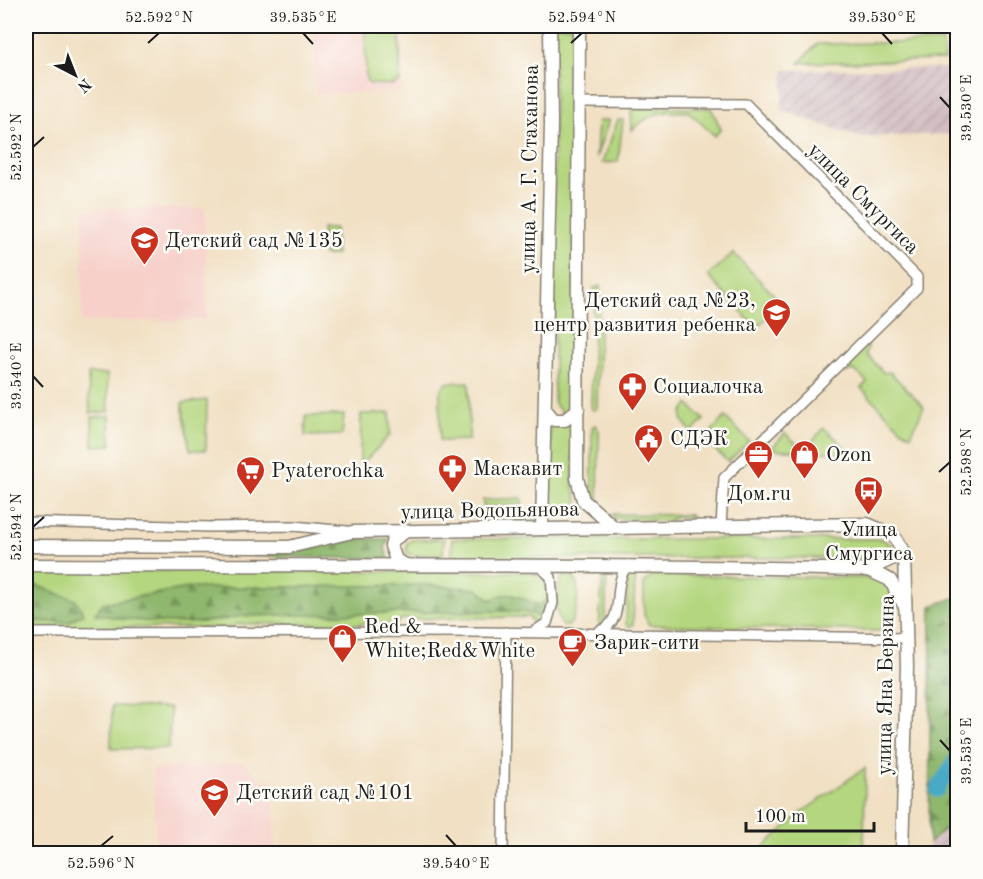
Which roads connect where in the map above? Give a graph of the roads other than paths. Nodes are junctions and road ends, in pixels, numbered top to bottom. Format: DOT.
graph roads {
  1 [pos="550,26"];
  2 [pos="579,26"];
  3 [pos="579,103"];
  4 [pos="545,409"];
  5 [pos="578,409"];
  6 [pos="26,522"];
  7 [pos="721,526"];
  8 [pos="615,528"];
  9 [pos="542,529"];
  10 [pos="406,531"];
  11 [pos="352,532"];
  12 [pos="26,546"];
  13 [pos="904,553"];
  14 [pos="26,565"];
  15 [pos="629,565"];
  16 [pos="538,566"];
  17 [pos="410,567"];
  18 [pos="868,570"];
  19 [pos="907,612"];
  20 [pos="506,632"];
  21 [pos="532,632"];
  22 [pos="26,633"];
  23 [pos="591,633"];
  24 [pos="907,638"];
  25 [pos="503,854"];
  26 [pos="902,854"];
  1 -- 4 [label="main road, улица А. Г. Стаханова"];
  2 -- 3 [label="main road"];
  3 -- 5 [label="main road"];
  3 -- 7 [label="street, улица Смургиса"];
  4 -- 5 [label="main road"];
  4 -- 9 [label="main road, улица А. Г. Стаханова"];
  5 -- 8 [label="main road"];
  6 -- 11 [label="street"];
  7 -- 8 [label="main road, улица Водопьянова"];
  7 -- 13 [label="main road, улица Водопьянова"];
  8 -- 9 [label="main road, улица Водопьянова"];
  9 -- 10 [label="main road, улица Водопьянова"];
  10 -- 11 [label="main road, улица Водопьянова"];
  10 -- 17 [label="main road"];
  11 -- 12 [label="main road, улица Водопьянова"];
  13 -- 18 [label="main road"];
  13 -- 19 [label="main road, улица Яна Берзина"];
  14 -- 17 [label="main road"];
  15 -- 16 [label="main road"];
  15 -- 18 [label="main road"];
  15 -- 23 [label="street"];
  16 -- 17 [label="main road"];
  16 -- 21 [label="street"];
  18 -- 19 [label="main road"];
  19 -- 24 [label="main road, улица Яна Берзина"];
  20 -- 21 [label="street"];
  20 -- 22 [label="street"];
  20 -- 25 [label="street"];
  21 -- 23 [label="street"];
  23 -- 24 [label="street"];
  24 -- 26 [label="main road, улица Яна Берзина"];
}
